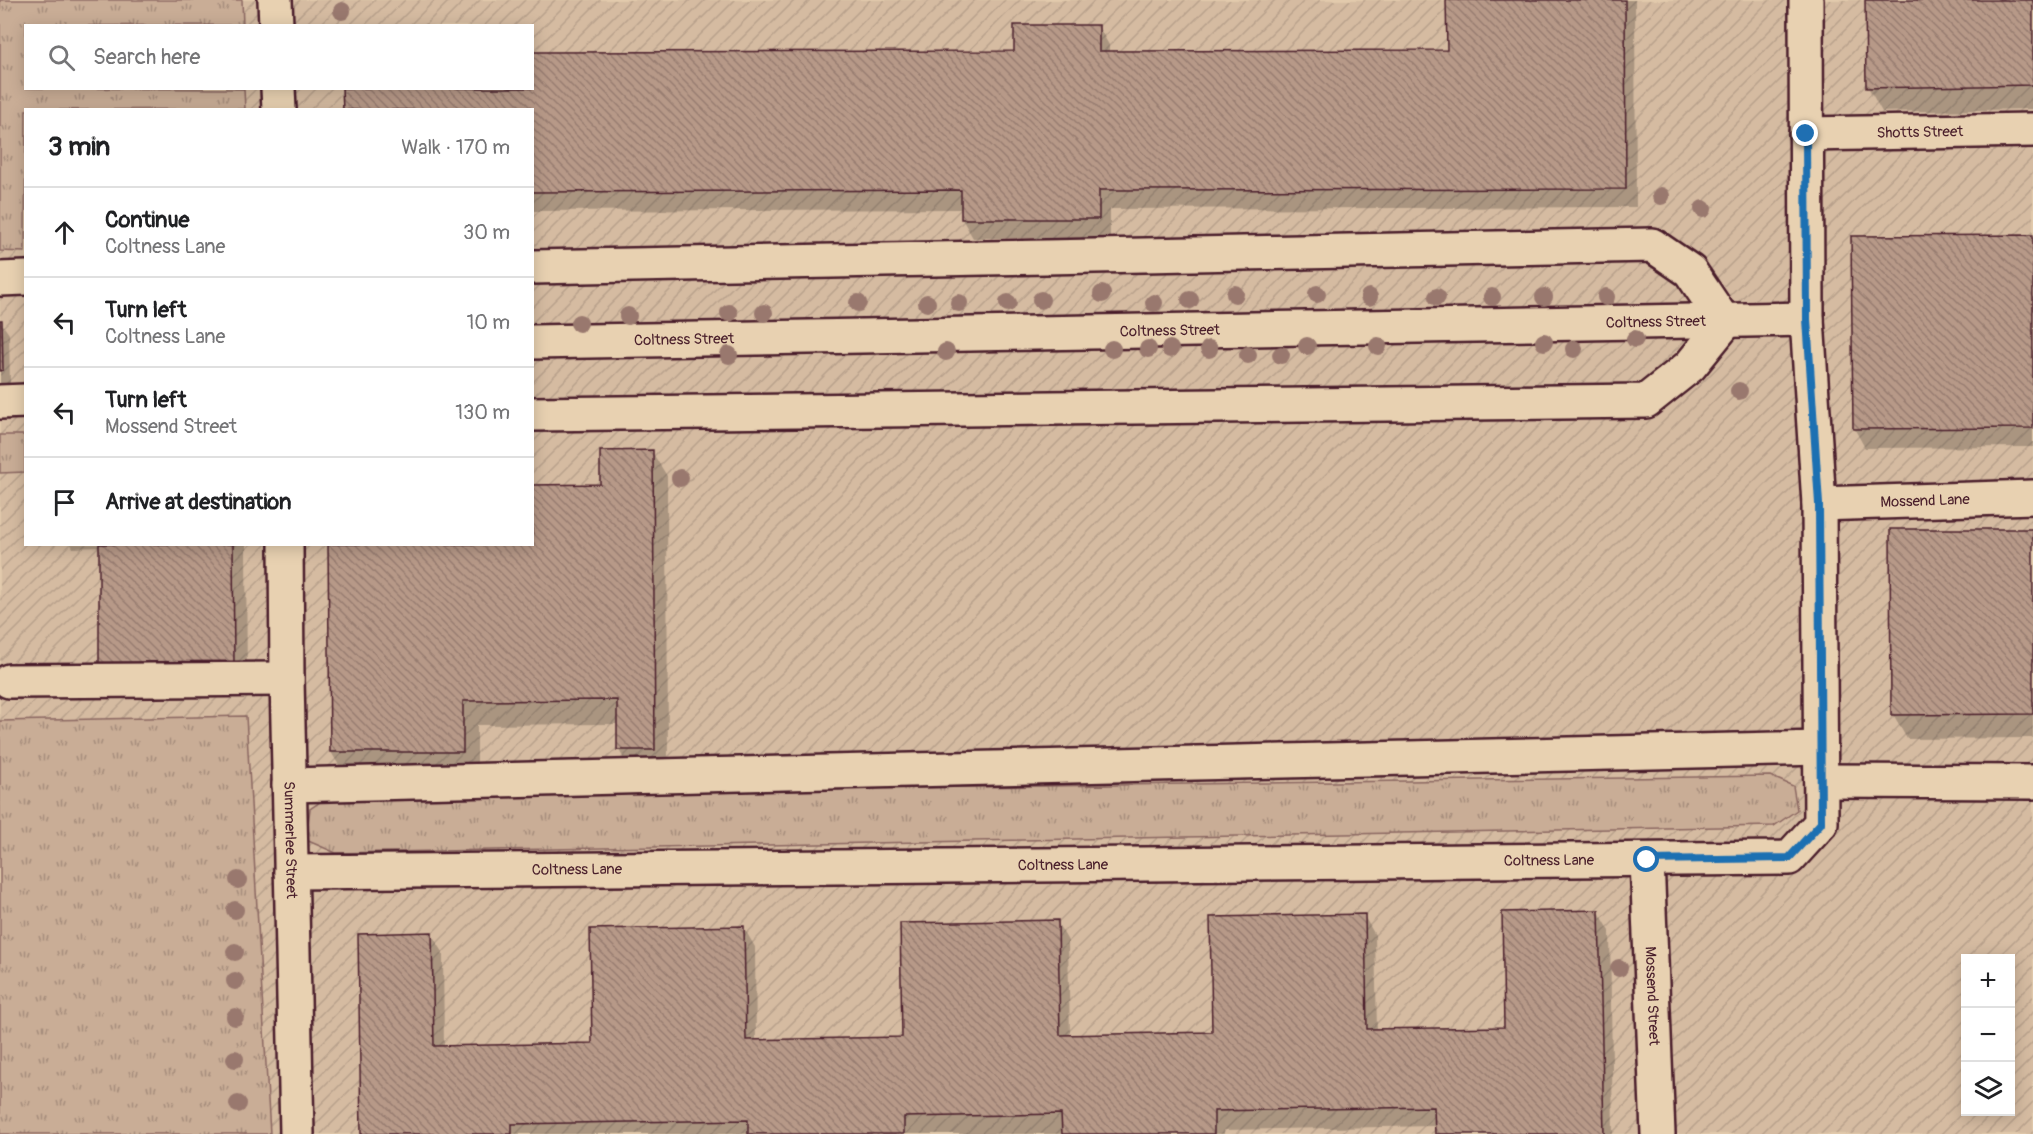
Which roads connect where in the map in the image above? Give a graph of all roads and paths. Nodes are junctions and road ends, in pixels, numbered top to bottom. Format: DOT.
graph roads {
  1 [pos="275,0"];
  2 [pos="1806,0"];
  3 [pos="276,24"];
  4 [pos="278,90"];
  5 [pos="279,108"];
  6 [pos="2033,130"];
  7 [pos="1806,134"];
  8 [pos="534,267"];
  9 [pos="24,278"];
  10 [pos="0,279"];
  11 [pos="1807,319"];
  12 [pos="1725,322"];
  13 [pos="534,342"];
  14 [pos="24,401"];
  15 [pos="0,402"];
  16 [pos="534,414"];
  17 [pos="2033,496"];
  18 [pos="1819,504"];
  19 [pos="286,546"];
  20 [pos="286,679"];
  21 [pos="9,681"];
  22 [pos="1820,748"];
  23 [pos="1821,781"];
  24 [pos="2033,782"];
  25 [pos="289,784"];
  26 [pos="1647,860"];
  27 [pos="291,872"];
  28 [pos="297,1134"];
  29 [pos="1658,1134"];
  1 -- 3 [label="street"];
  2 -- 7 [label="street"];
  4 -- 5 [label="street"];
  6 -- 7 [label="street, Shotts Street"];
  7 -- 11 [label="street"];
  8 -- 12 [label="street"];
  9 -- 10 [label="street"];
  11 -- 12 [label="street, Coltness Street"];
  11 -- 18 [label="street"];
  12 -- 13 [label="street, Coltness Street"];
  12 -- 16 [label="street"];
  14 -- 15 [label="street"];
  17 -- 18 [label="street, Mossend Lane"];
  18 -- 22 [label="street"];
  19 -- 20 [label="street, Summerlee Street"];
  20 -- 21 [label="street"];
  20 -- 25 [label="street, Summerlee Street"];
  22 -- 23 [label="street"];
  22 -- 25 [label="street"];
  23 -- 24 [label="street"];
  23 -- 26 [label="street, Coltness Lane"];
  25 -- 27 [label="street, Summerlee Street"];
  26 -- 27 [label="street, Coltness Lane"];
  26 -- 29 [label="street, Mossend Street"];
  27 -- 28 [label="street, Summerlee Street"];
}
